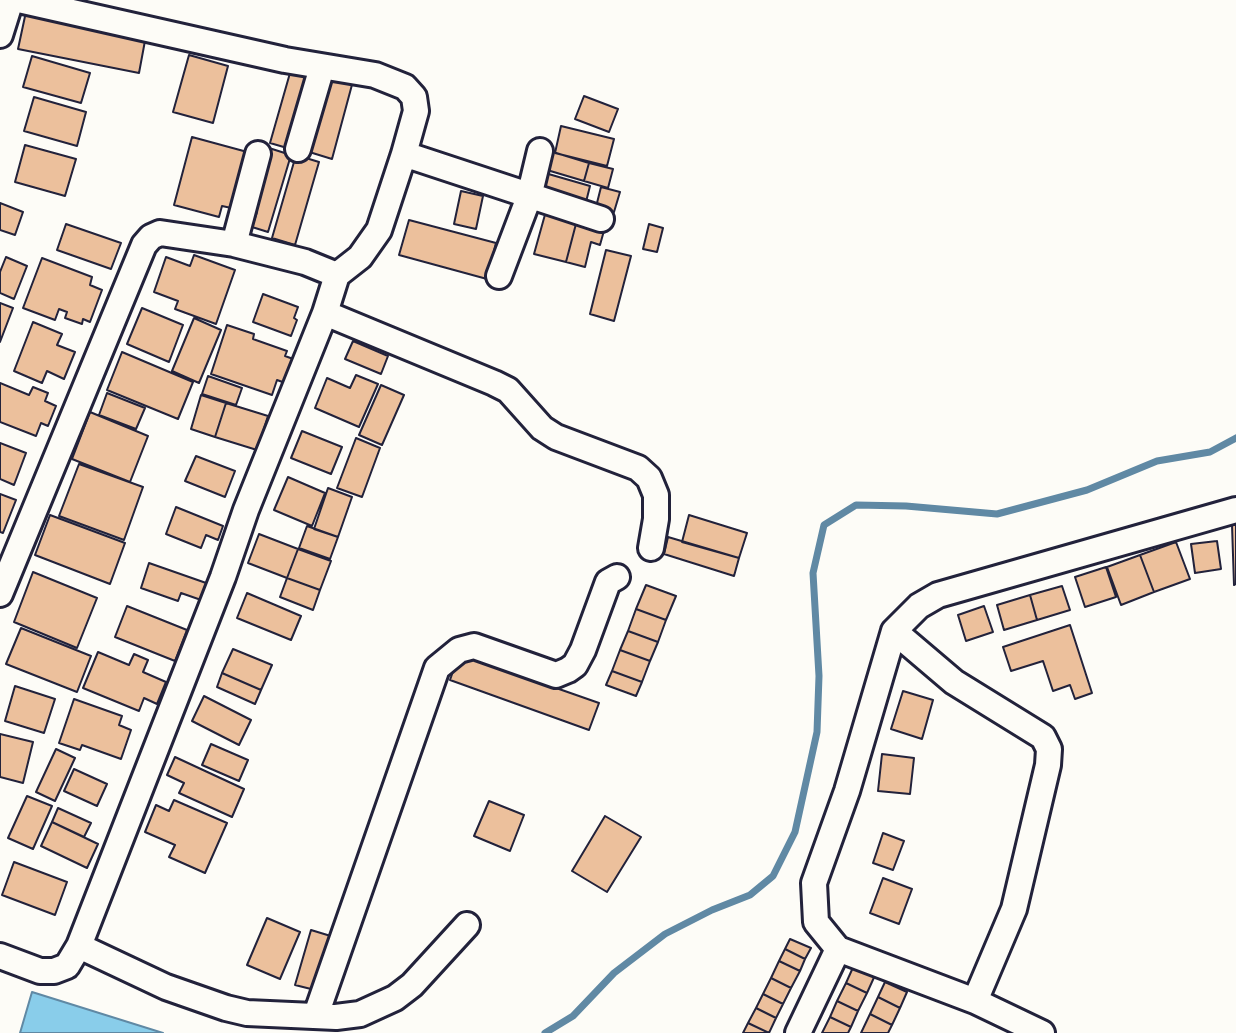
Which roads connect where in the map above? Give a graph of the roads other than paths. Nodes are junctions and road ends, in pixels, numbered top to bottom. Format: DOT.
graph roads {
  1 [pos="11,0"];
  2 [pos="19,0"];
  3 [pos="0,35"];
  4 [pos="323,67"];
  5 [pos="298,149"];
  6 [pos="540,151"];
  7 [pos="258,154"];
  8 [pos="404,155"];
  9 [pos="529,197"];
  10 [pos="601,219"];
  11 [pos="234,244"];
  12 [pos="337,275"];
  13 [pos="499,275"];
  14 [pos="325,313"];
  15 [pos="1236,510"];
  16 [pos="651,548"];
  17 [pos="617,577"];
  18 [pos="0,594"];
  19 [pos="894,631"];
  20 [pos="467,925"];
  21 [pos="79,946"];
  22 [pos="838,949"];
  23 [pos="0,956"];
  24 [pos="975,1001"];
  25 [pos="316,1016"];
  26 [pos="798,1033"];
  27 [pos="1042,1033"];
  1 -- 3 [label="street"];
  2 -- 4 [label="street"];
  4 -- 5 [label="street"];
  4 -- 8 [label="street"];
  6 -- 9 [label="street"];
  7 -- 11 [label="street"];
  8 -- 9 [label="street"];
  8 -- 12 [label="street"];
  9 -- 10 [label="street"];
  9 -- 13 [label="street"];
  11 -- 12 [label="street"];
  11 -- 18 [label="street"];
  12 -- 14 [label="street"];
  14 -- 16 [label="street"];
  14 -- 21 [label="street"];
  15 -- 19 [label="street"];
  17 -- 25 [label="street"];
  19 -- 22 [label="street"];
  19 -- 24 [label="street"];
  20 -- 25 [label="street"];
  21 -- 23 [label="street"];
  21 -- 25 [label="street"];
  22 -- 24 [label="street"];
  22 -- 26 [label="street"];
  24 -- 27 [label="street"];
}
